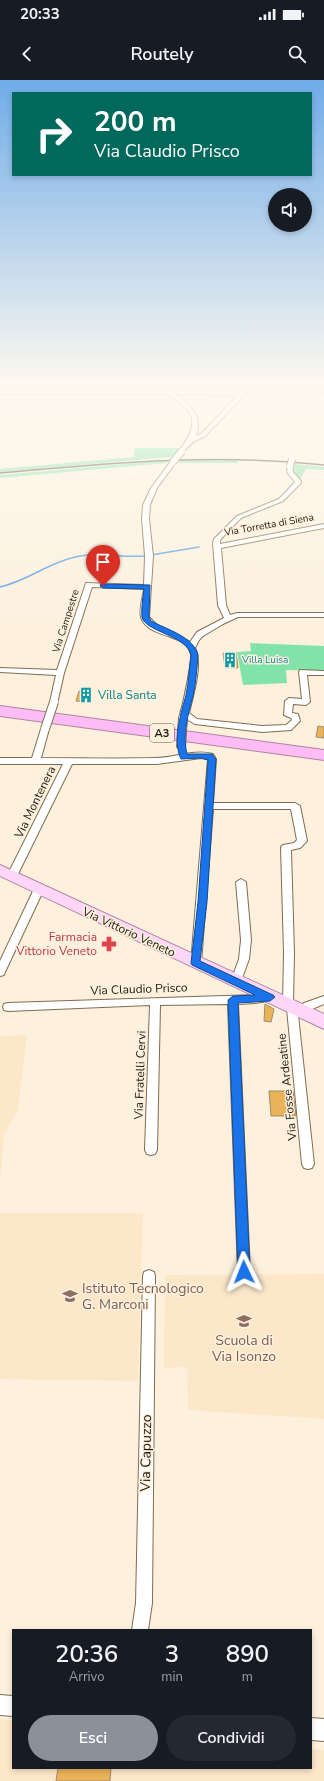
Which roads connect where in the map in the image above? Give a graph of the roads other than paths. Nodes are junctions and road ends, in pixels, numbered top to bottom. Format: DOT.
graph roads {
  1 [pos="169,467"];
  2 [pos="290,467"];
  3 [pos="324,526"];
  4 [pos="217,546"];
  5 [pos="147,587"];
  6 [pos="324,615"];
  7 [pos="228,618"];
  8 [pos="192,647"];
  9 [pos="0,670"];
  10 [pos="324,672"];
  11 [pos="60,673"];
  12 [pos="0,702"];
  13 [pos="0,711"];
  14 [pos="183,716"];
  15 [pos="324,745"];
  16 [pos="182,753"];
  17 [pos="324,754"];
  18 [pos="36,760"];
  19 [pos="0,761"];
  20 [pos="68,761"];
  21 [pos="209,806"];
  22 [pos="6,873"];
  23 [pos="241,882"];
  24 [pos="40,889"];
  25 [pos="196,963"];
  26 [pos="0,972"];
  27 [pos="236,982"];
  28 [pos="270,997"];
  29 [pos="233,1000"];
  30 [pos="324,1000"];
  31 [pos="154,1001"];
  32 [pos="8,1007"];
  33 [pos="294,1008"];
  34 [pos="324,1022"];
  35 [pos="150,1150"];
  36 [pos="308,1164"];
  37 [pos="244,1272"];
  38 [pos="149,1276"];
  39 [pos="140,1629"];
  40 [pos="0,1705"];
  41 [pos="12,1706"];
  42 [pos="312,1729"];
  43 [pos="324,1730"];
  1 -- 5 [label="street, bridge"];
  2 -- 4 [label="street, Via Torretta di Siena, bridge"];
  3 -- 4 [label="street, Via Torretta di Siena"];
  4 -- 7 [label="street, Via Torretta di Siena"];
  5 -- 8 [label="street"];
  5 -- 11 [label="street, Via Campestre"];
  6 -- 7 [label="street"];
  7 -- 8 [label="street"];
  8 -- 14 [label="street"];
  9 -- 11 [label="street"];
  10 -- 14 [label="street"];
  11 -- 18 [label="street, Via Campestre, bridge"];
  12 -- 15 [label="highway, A3"];
  13 -- 17 [label="highway, A3"];
  14 -- 16 [label="street, bridge"];
  16 -- 20 [label="street"];
  16 -- 21 [label="street"];
  18 -- 19 [label="street"];
  18 -- 20 [label="street"];
  20 -- 22 [label="street, Via Montenera"];
  21 -- 25 [label="street"];
  21 -- 33 [label="street, Via Fosse Ardeatine"];
  22 -- 24 [label="main road, Via Vittorio Veneto"];
  23 -- 27 [label="street"];
  24 -- 25 [label="main road, Via Vittorio Veneto"];
  24 -- 26 [label="street"];
  25 -- 27 [label="main road, Via Vittorio Veneto"];
  27 -- 28 [label="main road, Via Vittorio Veneto"];
  28 -- 29 [label="street, Via Claudio Prisco"];
  28 -- 33 [label="main road, Via Vittorio Veneto"];
  29 -- 31 [label="street, Via Claudio Prisco"];
  29 -- 37 [label="street"];
  30 -- 33 [label="street"];
  31 -- 32 [label="street, Via Claudio Prisco"];
  31 -- 35 [label="street, Via Fratelli Cervi"];
  33 -- 34 [label="main road, Via Vittorio Veneto"];
  33 -- 36 [label="street, Via Fosse Ardeatine"];
  38 -- 39 [label="street, Via Capuzzo"];
  40 -- 41 [label="street"];
  42 -- 43 [label="street"];
}
